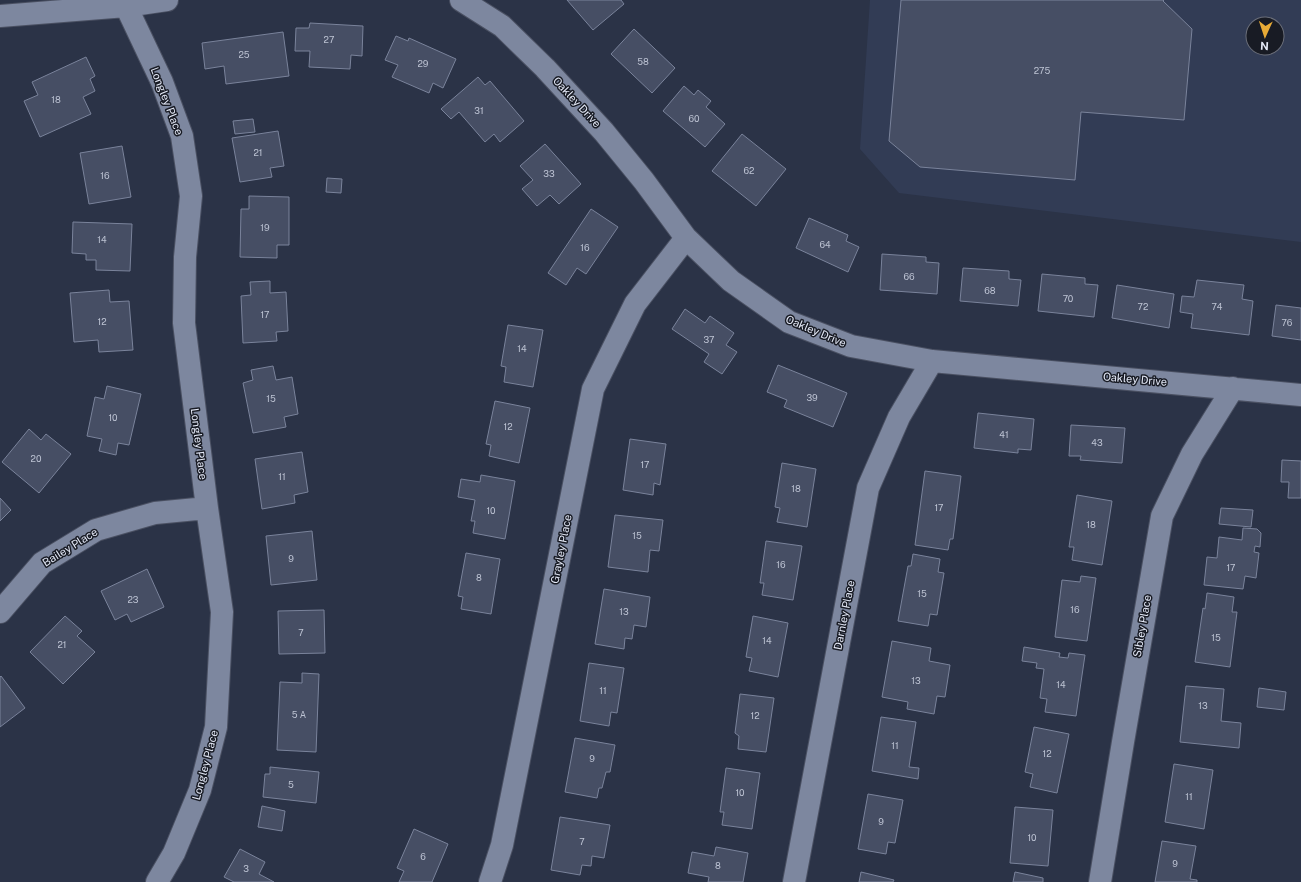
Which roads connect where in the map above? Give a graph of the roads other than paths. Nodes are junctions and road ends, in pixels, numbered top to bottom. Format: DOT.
graph roads {
  1 [pos="167,0"];
  2 [pos="461,0"];
  3 [pos="126,6"];
  4 [pos="0,16"];
  5 [pos="686,238"];
  6 [pos="932,361"];
  7 [pos="1233,388"];
  8 [pos="1301,395"];
  9 [pos="207,508"];
  10 [pos="0,612"];
  11 [pos="157,882"];
  12 [pos="490,882"];
  13 [pos="794,882"];
  14 [pos="1100,882"];
  1 -- 3 [label="street"];
  2 -- 5 [label="street, Oakley Drive"];
  3 -- 4 [label="street"];
  3 -- 9 [label="street, Longley Place"];
  5 -- 6 [label="street, Oakley Drive"];
  5 -- 12 [label="street, Grayley Place"];
  6 -- 7 [label="street, Oakley Drive"];
  6 -- 13 [label="street, Darnley Place"];
  7 -- 8 [label="street, Oakley Drive"];
  7 -- 14 [label="street, Sibley Place"];
  9 -- 10 [label="street, Bailey Place"];
  9 -- 11 [label="street, Longley Place"];
}
